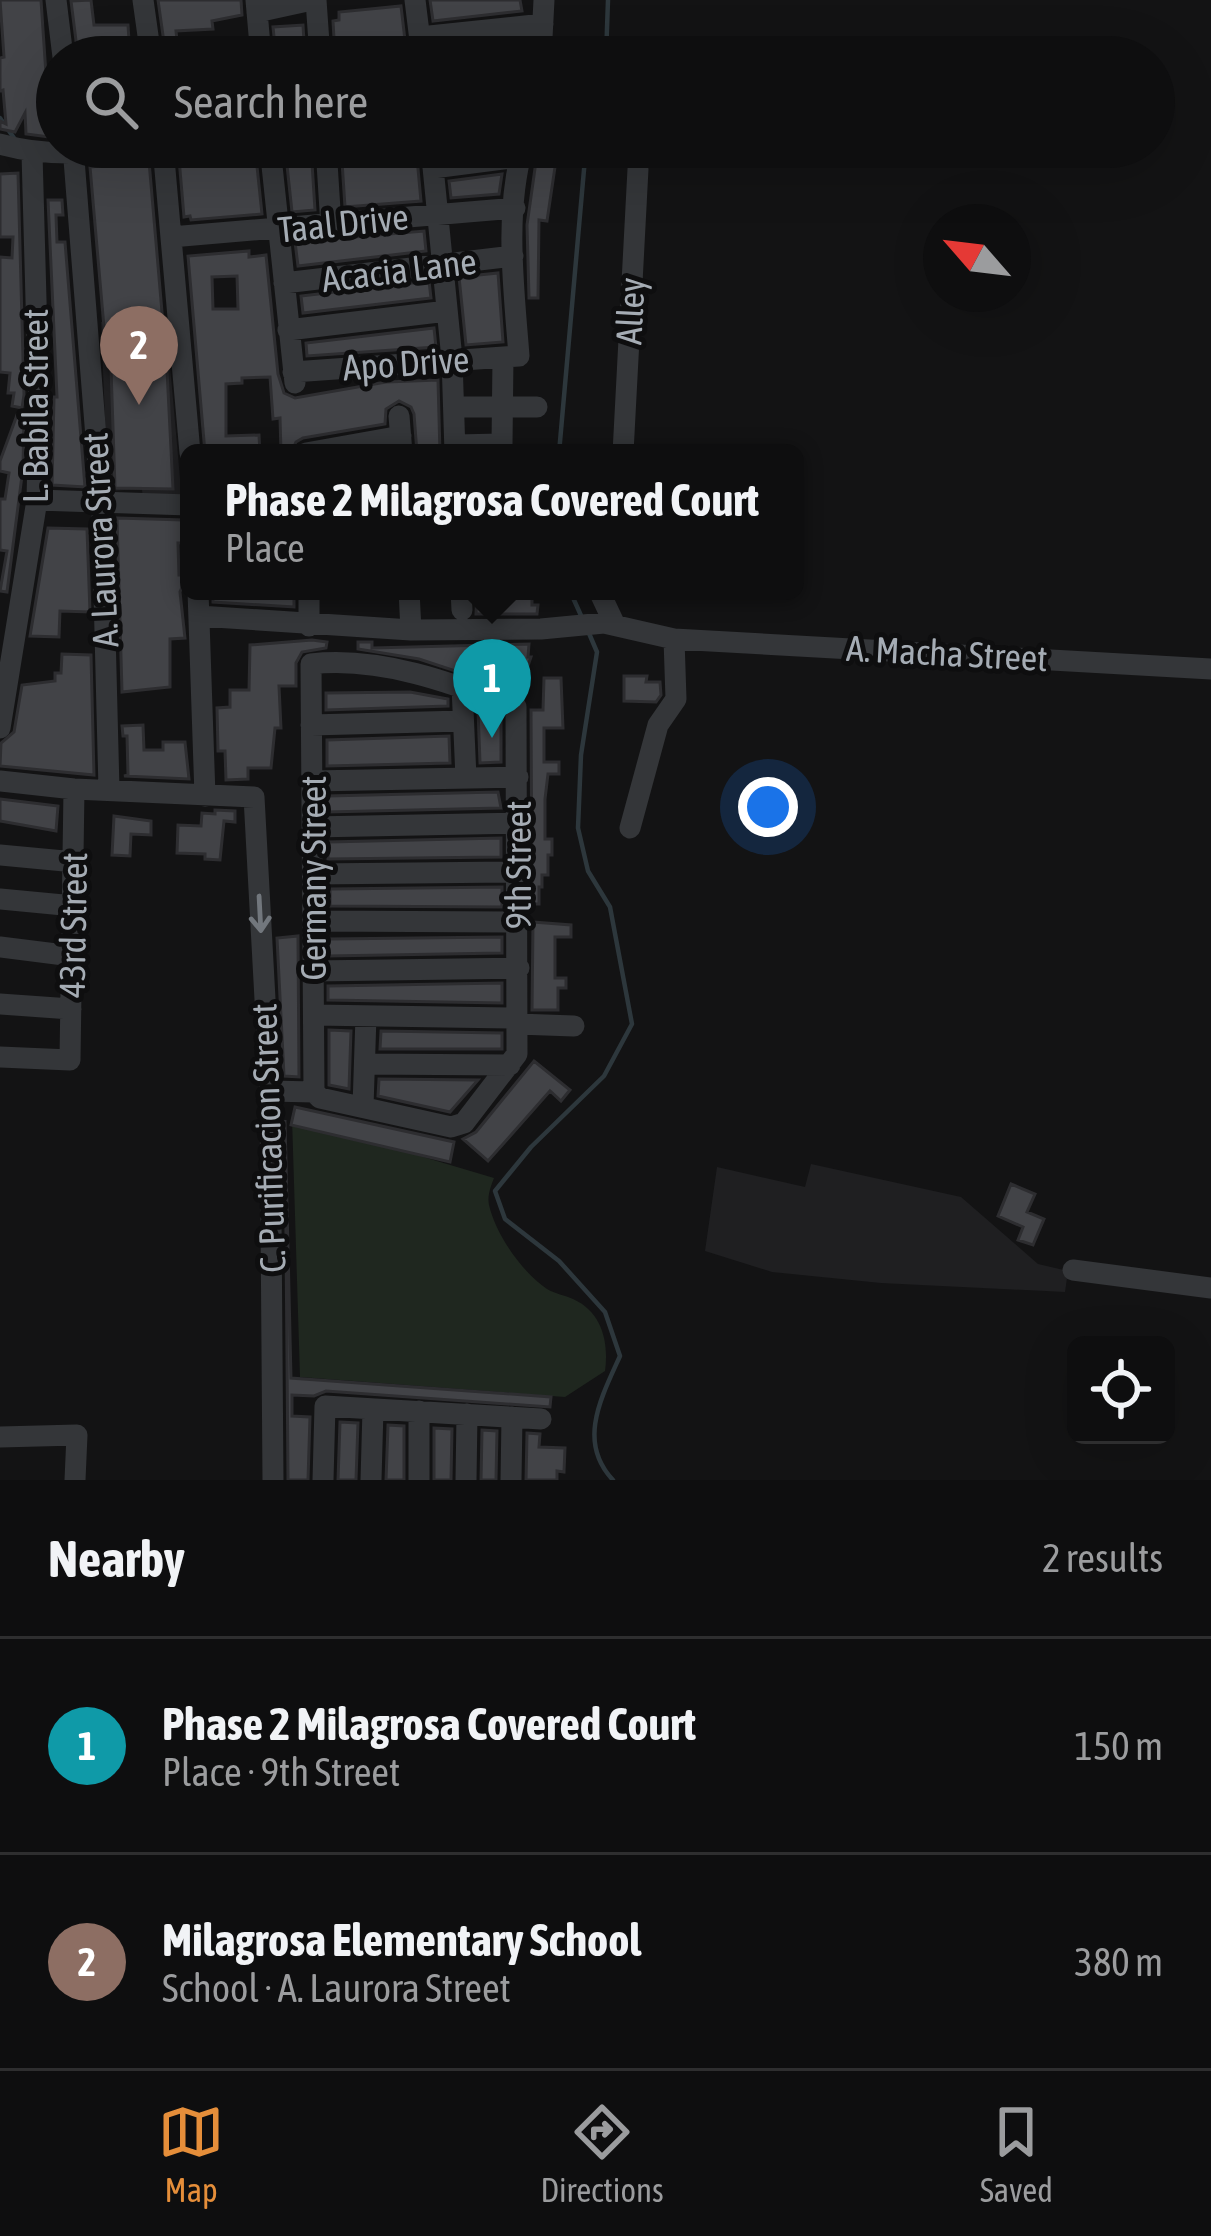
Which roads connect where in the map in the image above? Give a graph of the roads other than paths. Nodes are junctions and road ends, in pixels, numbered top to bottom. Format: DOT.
graph roads {
  1 [pos="56,0"];
  2 [pos="143,0"];
  3 [pos="314,0"];
  4 [pos="415,0"];
  5 [pos="544,0"];
  6 [pos="256,6"];
  7 [pos="543,24"];
  8 [pos="60,36"];
  9 [pos="148,36"];
  10 [pos="259,36"];
  11 [pos="318,36"];
  12 [pos="420,36"];
  13 [pos="479,36"];
  14 [pos="542,36"];
  15 [pos="14,148"];
  16 [pos="75,168"];
  17 [pos="165,168"];
  18 [pos="272,168"];
  19 [pos="327,168"];
  20 [pos="433,168"];
  21 [pos="519,168"];
  22 [pos="638,169"];
  23 [pos="514,208"];
  24 [pos="438,213"];
  25 [pos="331,226"];
  26 [pos="277,230"];
  27 [pos="171,237"];
  28 [pos="513,256"];
  29 [pos="443,265"];
  30 [pos="284,283"];
  31 [pos="447,311"];
  32 [pos="288,330"];
  33 [pos="511,357"];
  34 [pos="452,359"];
  35 [pos="537,406"];
  36 [pos="454,407"];
  37 [pos="502,407"];
  38 [pos="401,435"];
  39 [pos="189,444"];
  40 [pos="368,444"];
  41 [pos="455,444"];
  42 [pos="502,444"];
  43 [pos="623,444"];
  44 [pos="37,500"];
  45 [pos="101,503"];
  46 [pos="180,505"];
  47 [pos="198,600"];
  48 [pos="308,600"];
  49 [pos="410,600"];
  50 [pos="602,600"];
  51 [pos="199,616"];
  52 [pos="610,624"];
  53 [pos="309,626"];
  54 [pos="351,627"];
  55 [pos="411,630"];
  56 [pos="674,639"];
  57 [pos="6,662"];
  58 [pos="350,664"];
  59 [pos="1211,669"];
  60 [pos="462,686"];
  61 [pos="464,722"];
  62 [pos="311,725"];
  63 [pos="0,728"];
  64 [pos="518,776"];
  65 [pos="466,778"];
  66 [pos="0,781"];
  67 [pos="312,781"];
  68 [pos="74,789"];
  69 [pos="110,790"];
  70 [pos="205,796"];
  71 [pos="517,823"];
  72 [pos="312,827"];
  73 [pos="629,828"];
  74 [pos="0,855"];
  75 [pos="75,862"];
  76 [pos="518,872"];
  77 [pos="313,874"];
  78 [pos="0,899"];
  79 [pos="74,906"];
  80 [pos="313,921"];
  81 [pos="518,922"];
  82 [pos="0,947"];
  83 [pos="72,956"];
  84 [pos="519,968"];
  85 [pos="313,971"];
  86 [pos="0,1004"];
  87 [pos="71,1010"];
  88 [pos="314,1015"];
  89 [pos="366,1016"];
  90 [pos="517,1021"];
  91 [pos="574,1025"];
  92 [pos="0,1057"];
  93 [pos="365,1064"];
  94 [pos="510,1065"];
  95 [pos="270,1091"];
  96 [pos="314,1092"];
  97 [pos="363,1107"];
  98 [pos="1073,1270"];
  99 [pos="1211,1288"];
  100 [pos="373,1408"];
  101 [pos="419,1412"];
  102 [pos="467,1414"];
  103 [pos="512,1417"];
  104 [pos="541,1419"];
  105 [pos="0,1437"];
  106 [pos="75,1480"];
  107 [pos="273,1480"];
  108 [pos="323,1480"];
  109 [pos="370,1480"];
  110 [pos="419,1480"];
  111 [pos="466,1480"];
  112 [pos="511,1480"];
  1 -- 8 [label="street"];
  2 -- 9 [label="street"];
  3 -- 6 [label="street"];
  3 -- 11 [label="street"];
  4 -- 12 [label="street"];
  5 -- 7 [label="street"];
  6 -- 10 [label="street"];
  7 -- 13 [label="street"];
  7 -- 14 [label="street"];
  15 -- 44 [label="street, L. Babila Street"];
  16 -- 45 [label="street, A. Laurora Street"];
  17 -- 27 [label="street"];
  18 -- 26 [label="street"];
  19 -- 25 [label="street"];
  20 -- 24 [label="street"];
  21 -- 23 [label="street"];
  22 -- 43 [label="street, Alley"];
  23 -- 24 [label="street, Taal Drive"];
  23 -- 28 [label="street"];
  24 -- 25 [label="street, Taal Drive"];
  24 -- 29 [label="street"];
  25 -- 26 [label="street, Taal Drive"];
  26 -- 27 [label="street, Taal Drive"];
  26 -- 30 [label="street"];
  27 -- 39 [label="street"];
  28 -- 29 [label="street, Acacia Lane"];
  28 -- 33 [label="street"];
  29 -- 30 [label="street, Acacia Lane"];
  29 -- 31 [label="street"];
  30 -- 32 [label="street"];
  31 -- 32 [label="street"];
  31 -- 34 [label="street"];
  32 -- 34 [label="street, Apo Drive"];
  33 -- 34 [label="street, Apo Drive"];
  33 -- 37 [label="street"];
  34 -- 36 [label="street"];
  35 -- 37 [label="street"];
  36 -- 37 [label="street"];
  36 -- 41 [label="street"];
  37 -- 42 [label="street"];
  38 -- 40 [label="street"];
  44 -- 45 [label="street"];
  44 -- 57 [label="street, L. Babila Street"];
  45 -- 46 [label="street"];
  45 -- 69 [label="street, A. Laurora Street"];
  47 -- 51 [label="street"];
  48 -- 53 [label="street"];
  49 -- 55 [label="street"];
  50 -- 52 [label="street"];
  51 -- 53 [label="street, A. Macha Street"];
  51 -- 70 [label="street"];
  52 -- 55 [label="street, A. Macha Street"];
  52 -- 56 [label="street, A. Macha Street"];
  53 -- 54 [label="street, A. Macha Street"];
  54 -- 55 [label="street, A. Macha Street"];
  54 -- 58 [label="street"];
  56 -- 59 [label="street, A. Macha Street"];
  56 -- 73 [label="street"];
  57 -- 63 [label="street, L. Babila Street"];
  58 -- 60 [label="street"];
  58 -- 62 [label="street, Germany Street"];
  60 -- 61 [label="street"];
  60 -- 64 [label="street, 9th Street"];
  61 -- 62 [label="street"];
  61 -- 65 [label="street"];
  62 -- 67 [label="street, Germany Street"];
  64 -- 65 [label="street"];
  64 -- 71 [label="street, 9th Street"];
  65 -- 67 [label="street"];
  66 -- 68 [label="street"];
  67 -- 72 [label="street, Germany Street"];
  68 -- 69 [label="street"];
  68 -- 75 [label="street, 43rd Street"];
  69 -- 70 [label="street"];
  70 -- 95 [label="street, C. Purificacion Street, one-way"];
  71 -- 72 [label="street"];
  71 -- 76 [label="street, 9th Street"];
  72 -- 77 [label="street, Germany Street"];
  74 -- 75 [label="street"];
  75 -- 79 [label="street, 43rd Street"];
  76 -- 77 [label="street"];
  76 -- 81 [label="street, 9th Street"];
  77 -- 80 [label="street, Germany Street"];
  78 -- 79 [label="street"];
  79 -- 83 [label="street, 43rd Street"];
  80 -- 81 [label="street"];
  80 -- 85 [label="street, Germany Street"];
  81 -- 84 [label="street, 9th Street"];
  82 -- 83 [label="street"];
  83 -- 87 [label="street, 43rd Street"];
  84 -- 85 [label="street"];
  84 -- 90 [label="street, 9th Street"];
  85 -- 88 [label="street, Germany Street"];
  86 -- 87 [label="street"];
  87 -- 92 [label="street, 43rd Street"];
  88 -- 89 [label="street"];
  88 -- 96 [label="street, Germany Street"];
  89 -- 90 [label="street"];
  89 -- 93 [label="street"];
  90 -- 91 [label="street"];
  90 -- 94 [label="street, 9th Street"];
  93 -- 94 [label="street"];
  93 -- 97 [label="street"];
  94 -- 97 [label="street, 9th Street"];
  95 -- 96 [label="street, 9th Street"];
  95 -- 107 [label="street, C. Purificacion Street"];
  96 -- 97 [label="street, 9th Street"];
  98 -- 99 [label="street"];
  100 -- 101 [label="street"];
  100 -- 108 [label="street"];
  100 -- 109 [label="street"];
  101 -- 102 [label="street"];
  101 -- 110 [label="street"];
  102 -- 103 [label="street"];
  102 -- 111 [label="street"];
  103 -- 104 [label="street"];
  103 -- 112 [label="street"];
  105 -- 106 [label="street"];
}
